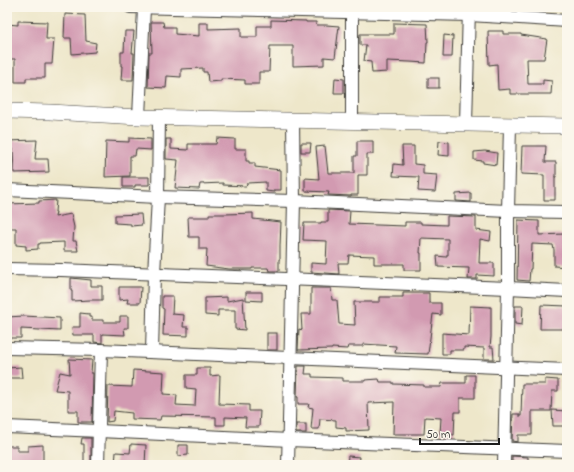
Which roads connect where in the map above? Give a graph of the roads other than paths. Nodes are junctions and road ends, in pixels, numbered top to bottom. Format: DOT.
graph roads {
  1 [pos="130,7"];
  2 [pos="144,8"];
  3 [pos="207,8"];
  4 [pos="469,11"];
  5 [pos="352,12"];
  6 [pos="567,21"];
  7 [pos="7,111"];
  8 [pos="139,117"];
  9 [pos="158,117"];
  10 [pos="293,120"];
  11 [pos="352,121"];
  12 [pos="466,124"];
  13 [pos="510,125"];
  14 [pos="567,126"];
  15 [pos="7,190"];
  16 [pos="158,198"];
  17 [pos="294,201"];
  18 [pos="508,211"];
  19 [pos="567,212"];
  20 [pos="7,269"];
  21 [pos="154,274"];
  22 [pos="292,280"];
  23 [pos="508,288"];
  24 [pos="567,291"];
  25 [pos="7,348"];
  26 [pos="101,350"];
  27 [pos="152,352"];
  28 [pos="290,358"];
  29 [pos="507,367"];
  30 [pos="567,370"];
  31 [pos="7,427"];
  32 [pos="99,430"];
  33 [pos="289,440"];
  34 [pos="505,448"];
  35 [pos="567,451"];
  36 [pos="98,465"];
  37 [pos="288,465"];
  38 [pos="504,465"];
  1 -- 2 [label="street"];
  2 -- 3 [label="street"];
  2 -- 8 [label="street"];
  3 -- 5 [label="street"];
  4 -- 5 [label="street"];
  4 -- 6 [label="street"];
  4 -- 12 [label="street"];
  5 -- 11 [label="street"];
  7 -- 8 [label="main road"];
  8 -- 9 [label="main road"];
  9 -- 10 [label="main road"];
  9 -- 16 [label="street"];
  10 -- 11 [label="main road"];
  10 -- 17 [label="street"];
  11 -- 12 [label="main road"];
  12 -- 13 [label="main road"];
  13 -- 14 [label="main road"];
  13 -- 18 [label="street"];
  15 -- 16 [label="street"];
  16 -- 17 [label="street"];
  16 -- 21 [label="street"];
  17 -- 18 [label="street"];
  17 -- 22 [label="street"];
  18 -- 19 [label="street"];
  18 -- 23 [label="street"];
  20 -- 21 [label="street"];
  21 -- 22 [label="street"];
  21 -- 27 [label="street"];
  22 -- 23 [label="street"];
  22 -- 28 [label="street"];
  23 -- 24 [label="street"];
  23 -- 29 [label="street"];
  25 -- 26 [label="street"];
  26 -- 27 [label="street"];
  26 -- 32 [label="street"];
  27 -- 28 [label="street"];
  28 -- 29 [label="street"];
  28 -- 33 [label="street"];
  29 -- 30 [label="street"];
  29 -- 34 [label="street"];
  31 -- 32 [label="street"];
  32 -- 33 [label="street"];
  32 -- 36 [label="street"];
  33 -- 34 [label="street"];
  33 -- 37 [label="street"];
  34 -- 35 [label="street"];
  34 -- 38 [label="street"];
}
